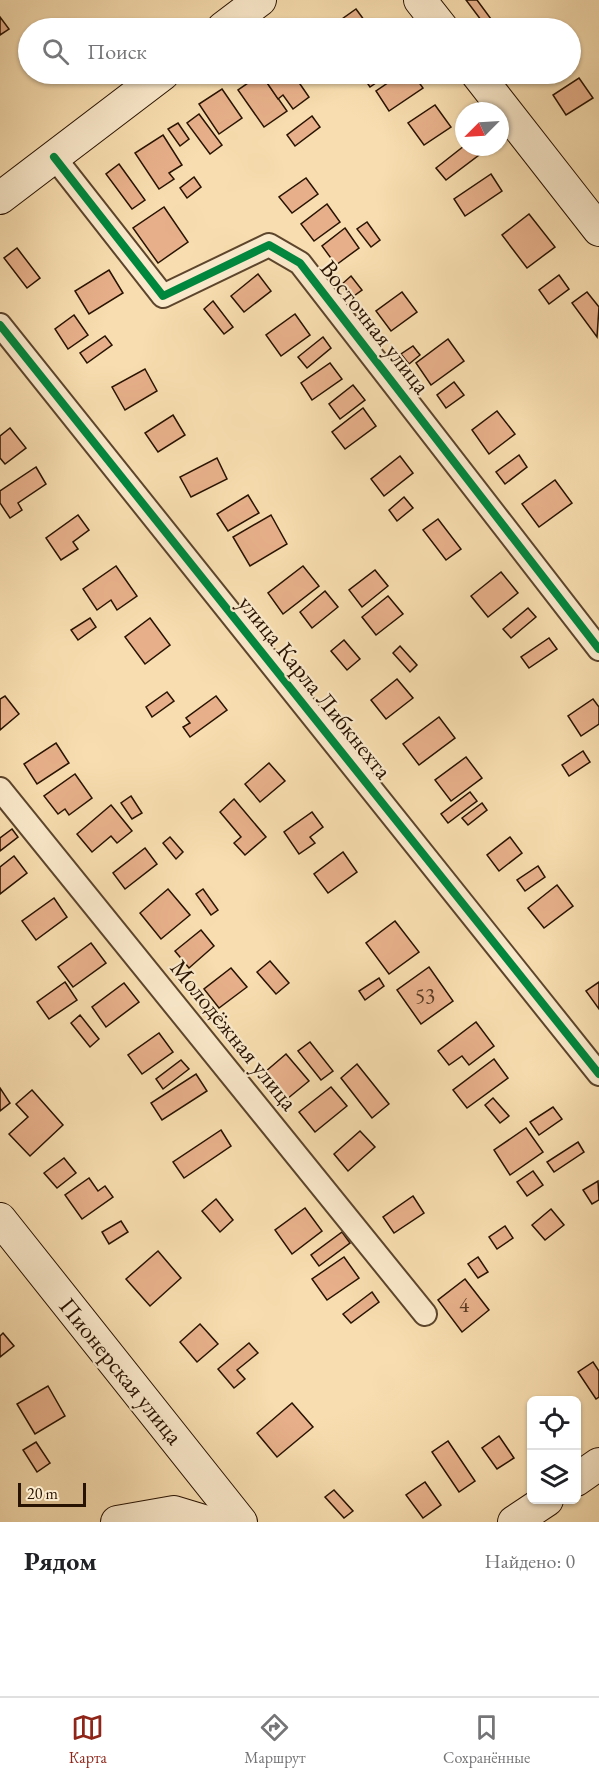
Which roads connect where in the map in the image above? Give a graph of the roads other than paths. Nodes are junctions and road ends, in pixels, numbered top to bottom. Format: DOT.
graph roads {
  1 [pos="260,0"];
  2 [pos="420,0"];
  3 [pos="236,18"];
  4 [pos="434,18"];
  5 [pos="151,84"];
  6 [pos="485,84"];
  7 [pos="54,157"];
  8 [pos="0,198"];
  9 [pos="599,230"];
  10 [pos="0,325"];
  11 [pos="599,649"];
  12 [pos="0,789"];
  13 [pos="599,1074"];
  14 [pos="0,1220"];
  15 [pos="425,1314"];
  16 [pos="599,1464"];
  17 [pos="581,1477"];
  18 [pos="542,1504"];
  19 [pos="117,1522"];
  20 [pos="207,1522"];
  21 [pos="241,1522"];
  22 [pos="514,1522"];
  1 -- 3 [label="street"];
  2 -- 4 [label="street"];
  5 -- 7 [label="street"];
  6 -- 9 [label="street"];
  7 -- 8 [label="street"];
  7 -- 11 [label="street, Восточная улица"];
  10 -- 13 [label="street, улица Карла Либкнехта"];
  12 -- 15 [label="street, Молодёжная улица"];
  14 -- 21 [label="street, Пионерская улица"];
  16 -- 17 [label="street"];
  18 -- 22 [label="street"];
  19 -- 20 [label="street"];
}
